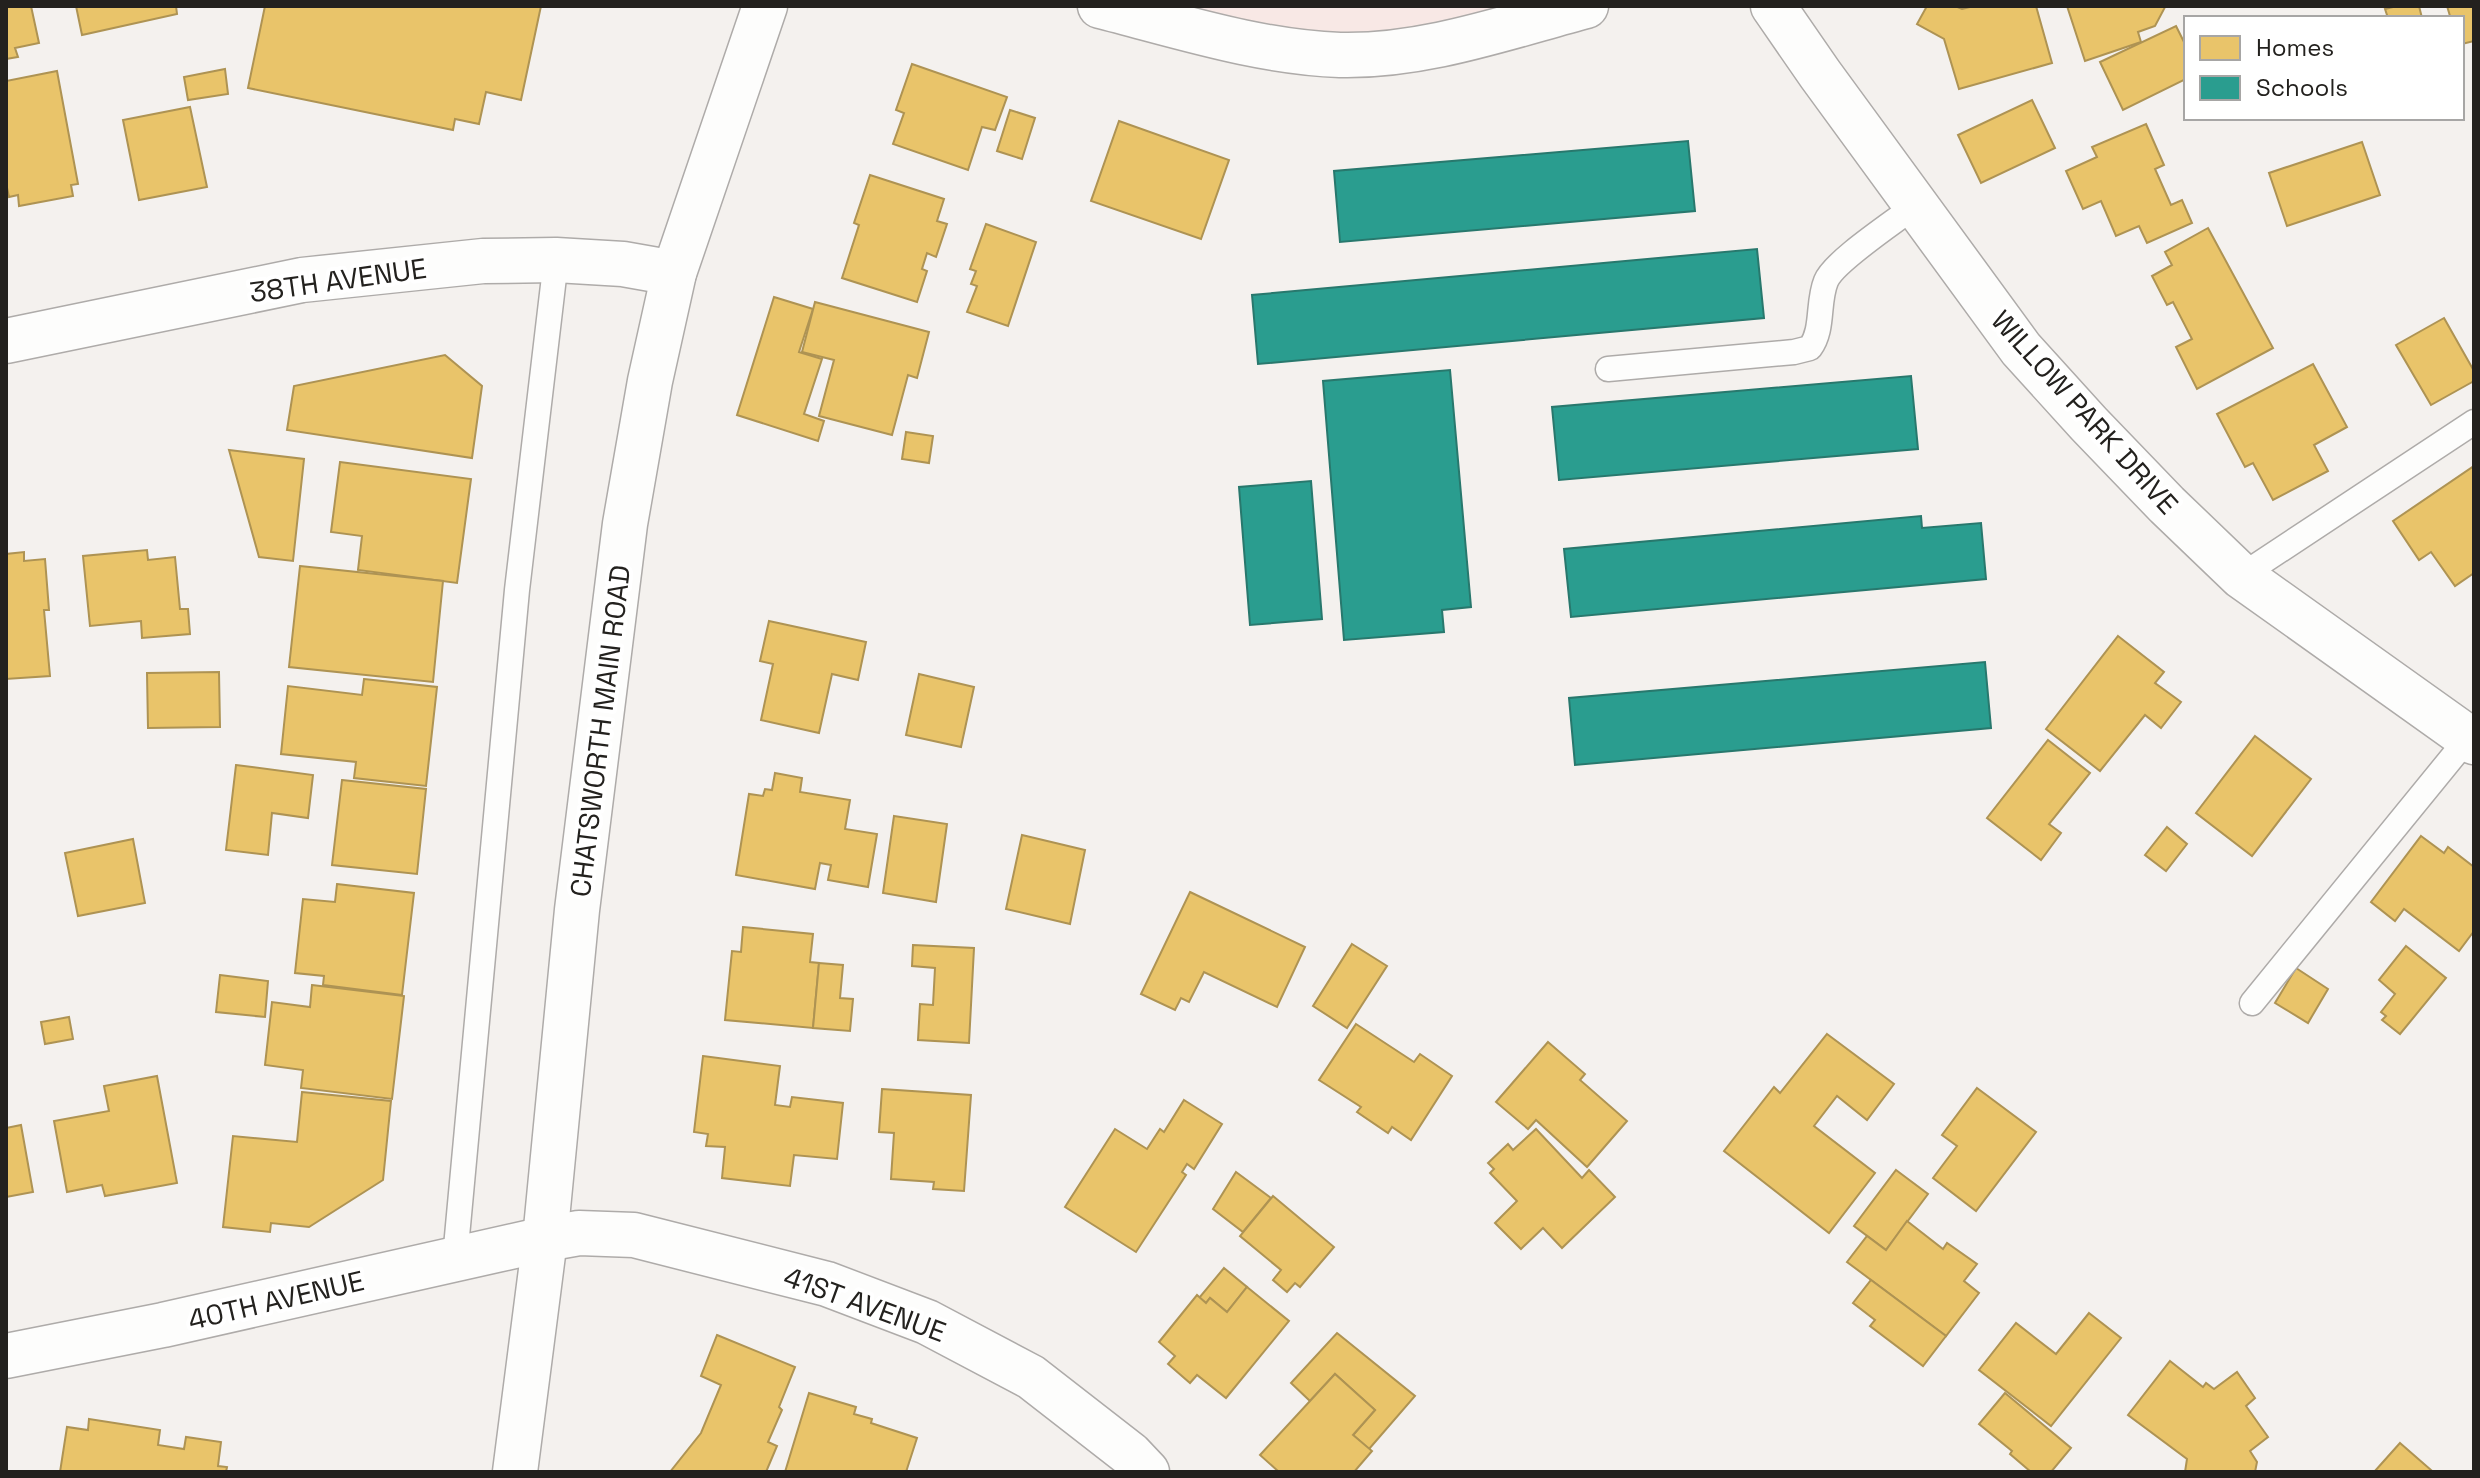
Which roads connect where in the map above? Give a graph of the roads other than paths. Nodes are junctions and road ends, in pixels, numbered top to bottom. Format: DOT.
graph roads {
  1 [pos="765,6"];
  2 [pos="1100,6"];
  3 [pos="1586,6"];
  4 [pos="1773,6"];
  5 [pos="1916,205"];
  6 [pos="556,260"];
  7 [pos="674,273"];
  8 [pos="6,341"];
  9 [pos="1608,369"];
  10 [pos="2474,422"];
  11 [pos="2241,576"];
  12 [pos="2471,740"];
  13 [pos="2252,1003"];
  14 [pos="545,1239"];
  15 [pos="455,1258"];
  16 [pos="6,1356"];
  17 [pos="515,1472"];
  18 [pos="1147,1472"];
  1 -- 7 [label="street, CHATSWORTH MAIN ROAD"];
  2 -- 3 [label="street"];
  4 -- 5 [label="street, WILLOW PARK DRIVE"];
  5 -- 9 [label="lane"];
  5 -- 11 [label="street, WILLOW PARK DRIVE"];
  6 -- 7 [label="street, 38TH AVENUE"];
  6 -- 8 [label="street, 38TH AVENUE"];
  6 -- 15 [label="lane"];
  7 -- 14 [label="street, CHATSWORTH MAIN ROAD"];
  10 -- 11 [label="lane"];
  11 -- 12 [label="street, WILLOW PARK DRIVE"];
  12 -- 13 [label="lane"];
  14 -- 15 [label="street, 40TH AVENUE"];
  14 -- 17 [label="street, CHATSWORTH MAIN ROAD"];
  14 -- 18 [label="street, 41ST AVENUE"];
  15 -- 16 [label="street, 40TH AVENUE"];
}
